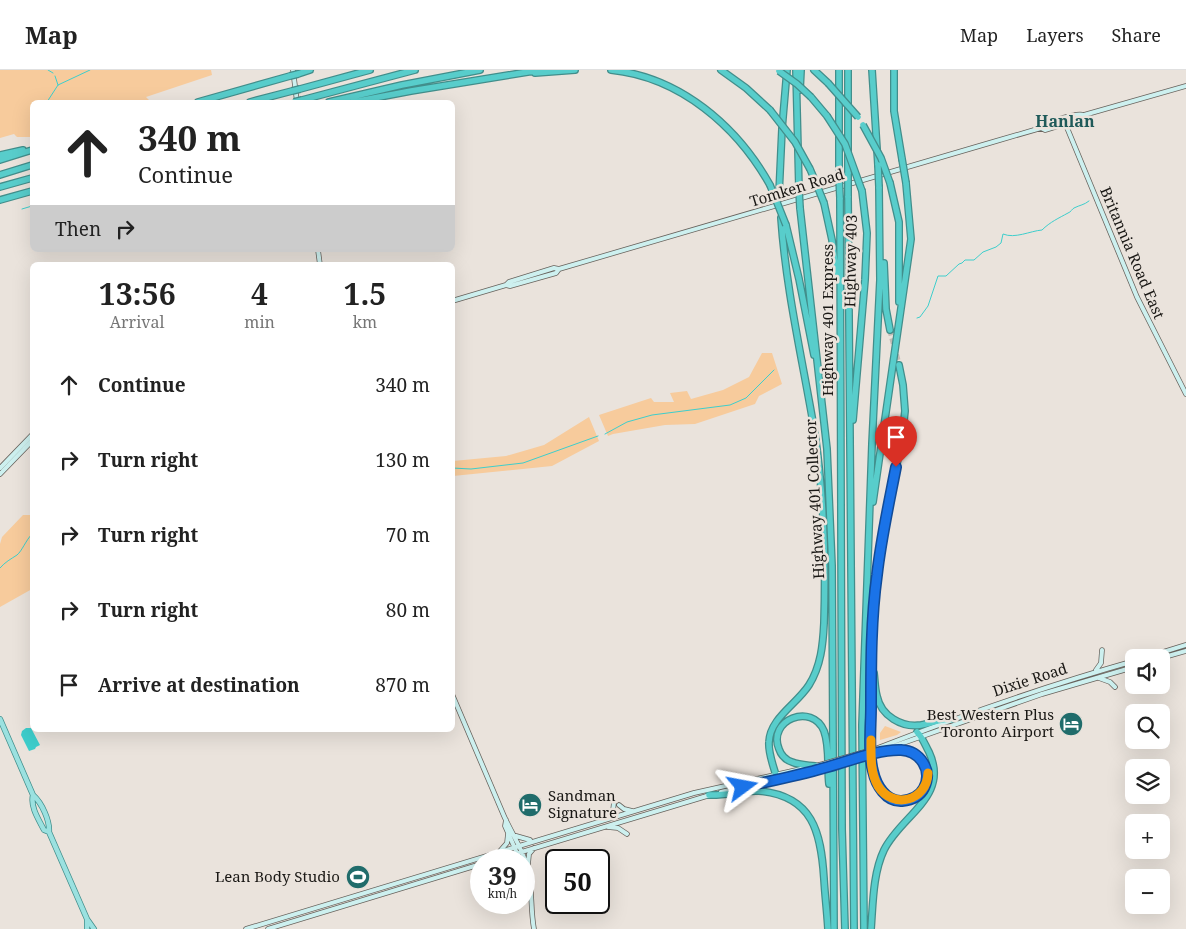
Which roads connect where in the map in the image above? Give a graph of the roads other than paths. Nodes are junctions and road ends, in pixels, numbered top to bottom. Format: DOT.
graph roads {
  1 [pos="310,70"];
  2 [pos="370,70"];
  3 [pos="416,70"];
  4 [pos="480,70"];
  5 [pos="540,70"];
  6 [pos="575,70"];
  7 [pos="611,70"];
  8 [pos="721,70"];
  9 [pos="779,70"];
  10 [pos="787,70"];
  11 [pos="796,70"];
  12 [pos="802,70"];
  13 [pos="814,70"];
  14 [pos="839,70"];
  15 [pos="848,70"];
  16 [pos="872,70"];
  17 [pos="894,70"];
  18 [pos="294,73"];
  19 [pos="510,75"];
  20 [pos="1186,86"];
  21 [pos="205,100"];
  22 [pos="258,100"];
  23 [pos="298,100"];
  24 [pos="305,100"];
  25 [pos="338,100"];
  26 [pos="364,100"];
  27 [pos="1084,115"];
  28 [pos="1063,118"];
  29 [pos="1065,124"];
  30 [pos="1041,128"];
  31 [pos="797,140"];
  32 [pos="30,150"];
  33 [pos="30,151"];
  34 [pos="0,155"];
  35 [pos="0,160"];
  36 [pos="30,166"];
  37 [pos="0,175"];
  38 [pos="30,179"];
  39 [pos="0,187"];
  40 [pos="30,190"];
  41 [pos="30,191"];
  42 [pos="0,196"];
  43 [pos="0,200"];
  44 [pos="881,224"];
  45 [pos="455,300"];
  46 [pos="898,327"];
  47 [pos="890,330"];
  48 [pos="841,334"];
  49 [pos="899,365"];
  50 [pos="820,389"];
  51 [pos="1186,394"];
  52 [pos="30,437"];
  53 [pos="30,443"];
  54 [pos="850,452"];
  55 [pos="0,468"];
  56 [pos="0,474"];
  57 [pos="869,522"];
  58 [pos="872,639"];
  59 [pos="1186,645"];
  60 [pos="1102,650"];
  61 [pos="1170,650"];
  62 [pos="1186,651"];
  63 [pos="1170,655"];
  64 [pos="1125,663"];
  65 [pos="1125,669"];
  66 [pos="1094,672"];
  67 [pos="1097,677"];
  68 [pos="1115,687"];
  69 [pos="455,701"];
  70 [pos="0,719"];
  71 [pos="952,720"];
  72 [pos="919,735"];
  73 [pos="875,751"];
  74 [pos="815,766"];
  75 [pos="822,766"];
  76 [pos="776,777"];
  77 [pos="709,795"];
  78 [pos="832,796"];
  79 [pos="614,802"];
  80 [pos="619,805"];
  81 [pos="634,811"];
  82 [pos="506,820"];
  83 [pos="606,820"];
  84 [pos="603,827"];
  85 [pos="508,832"];
  86 [pos="627,834"];
  87 [pos="514,835"];
  88 [pos="532,841"];
  89 [pos="517,846"];
  90 [pos="535,848"];
  91 [pos="502,849"];
  92 [pos="507,849"];
  93 [pos="518,849"];
  94 [pos="532,849"];
  95 [pos="470,860"];
  96 [pos="470,867"];
  97 [pos="533,914"];
  98 [pos="86,919"];
  99 [pos="87,929"];
  100 [pos="94,929"];
  101 [pos="246,929"];
  102 [pos="268,929"];
  103 [pos="534,929"];
  104 [pos="828,929"];
  105 [pos="834,929"];
  106 [pos="845,929"];
  107 [pos="854,929"];
  108 [pos="864,929"];
  109 [pos="871,929"];
  1 -- 18 [label="highway"];
  2 -- 22 [label="highway, bridge"];
  3 -- 24 [label="highway"];
  4 -- 25 [label="highway"];
  5 -- 19 [label="highway"];
  6 -- 19 [label="highway"];
  7 -- 50 [label="highway, bridge"];
  8 -- 48 [label="highway, Highway 403, bridge"];
  9 -- 54 [label="highway, Highway 403, bridge"];
  10 -- 76 [label="highway, bridge"];
  11 -- 31 [label="highway, Highway 401 Collector"];
  12 -- 31 [label="highway"];
  13 -- 46 [label="highway, bridge"];
  14 -- 48 [label="highway, Highway 401 Express, bridge"];
  15 -- 54 [label="highway, Highway 401 Express, bridge"];
  16 -- 44 [label="highway, bridge"];
  17 -- 46 [label="highway, bridge"];
  18 -- 21 [label="highway"];
  18 -- 23 [label="main road"];
  19 -- 26 [label="highway"];
  20 -- 27 [label="main road, Tomken Road"];
  27 -- 28 [label="main road, Tomken Road"];
  27 -- 29 [label="main road, Tomken Road"];
  28 -- 29 [label="main road, Britannia Road East"];
  28 -- 30 [label="main road, Tomken Road"];
  29 -- 30 [label="main road, Tomken Road"];
  29 -- 51 [label="main road, Britannia Road East"];
  30 -- 45 [label="main road, Tomken Road"];
  31 -- 50 [label="highway, Highway 401 Collector, bridge"];
  32 -- 34 [label="highway"];
  33 -- 35 [label="highway"];
  36 -- 37 [label="highway"];
  38 -- 39 [label="highway"];
  40 -- 42 [label="highway"];
  41 -- 43 [label="highway"];
  44 -- 47 [label="highway"];
  44 -- 57 [label="highway"];
  46 -- 57 [label="highway"];
  48 -- 106 [label="highway, Highway 401 Express"];
  49 -- 58 [label="highway"];
  50 -- 78 [label="highway, Highway 401 Collector"];
  52 -- 55 [label="main road"];
  53 -- 56 [label="main road"];
  54 -- 107 [label="highway, Highway 401 Express"];
  57 -- 108 [label="highway"];
  58 -- 71 [label="highway"];
  58 -- 73 [label="highway"];
  59 -- 61 [label="main road"];
  60 -- 66 [label="main road"];
  62 -- 63 [label="main road"];
  64 -- 66 [label="main road, Dixie Road"];
  65 -- 67 [label="main road, Dixie Road"];
  66 -- 71 [label="main road, Dixie Road"];
  67 -- 68 [label="main road"];
  67 -- 72 [label="main road, Dixie Road"];
  69 -- 82 [label="main road"];
  70 -- 98 [label="main road"];
  71 -- 72 [label="main road, Dixie Road"];
  72 -- 73 [label="main road, Dixie Road"];
  72 -- 109 [label="highway"];
  73 -- 75 [label="main road, Dixie Road, bridge"];
  74 -- 75 [label="main road, Dixie Road"];
  74 -- 76 [label="main road, Dixie Road"];
  74 -- 78 [label="highway"];
  75 -- 76 [label="main road, Dixie Road"];
  76 -- 77 [label="main road, Dixie Road"];
  76 -- 81 [label="main road, Dixie Road"];
  77 -- 84 [label="main road, Dixie Road"];
  77 -- 104 [label="highway"];
  78 -- 105 [label="highway, Highway 401 Collector"];
  79 -- 83 [label="main road"];
  80 -- 81 [label="main road"];
  81 -- 83 [label="main road, Dixie Road"];
  82 -- 85 [label="main road"];
  82 -- 87 [label="main road"];
  83 -- 88 [label="main road, Dixie Road"];
  84 -- 86 [label="main road"];
  84 -- 90 [label="main road, Dixie Road"];
  85 -- 89 [label="main road"];
  85 -- 91 [label="main road"];
  87 -- 88 [label="main road"];
  87 -- 89 [label="main road"];
  88 -- 89 [label="main road, Dixie Road"];
  89 -- 92 [label="main road, Dixie Road"];
  89 -- 93 [label="main road"];
  90 -- 94 [label="main road, Dixie Road"];
  95 -- 101 [label="main road, Dixie Road"];
  96 -- 102 [label="main road"];
  97 -- 103 [label="main road"];
  98 -- 99 [label="main road"];
  98 -- 100 [label="main road"];
}
